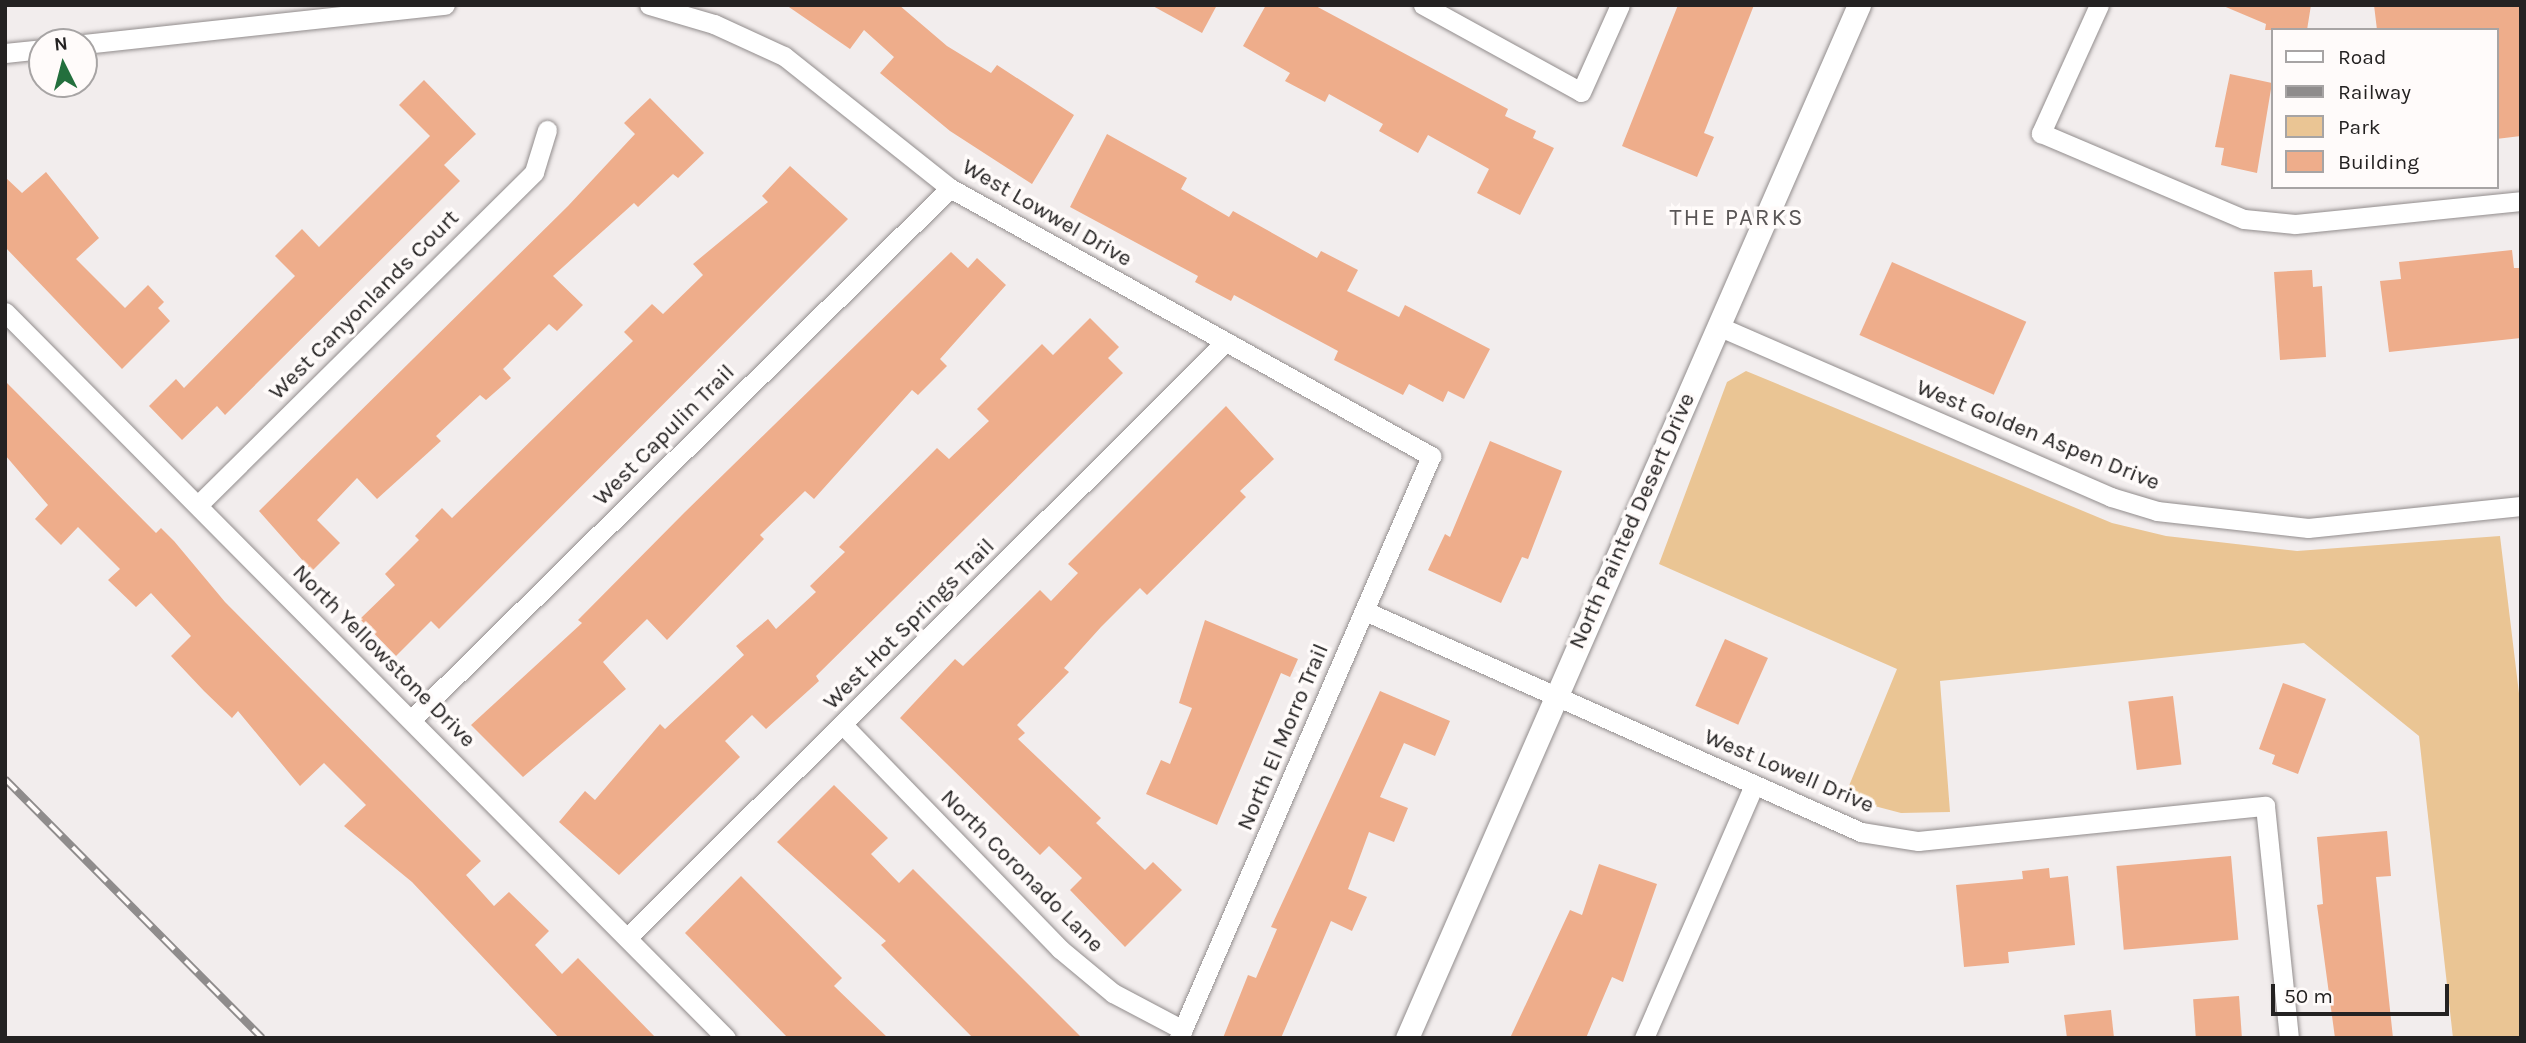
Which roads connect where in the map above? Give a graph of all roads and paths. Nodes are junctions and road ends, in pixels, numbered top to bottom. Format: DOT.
graph roads {
  1 [pos="445,5"];
  2 [pos="649,5"];
  3 [pos="1423,5"];
  4 [pos="1620,5"];
  5 [pos="1859,5"];
  6 [pos="2099,5"];
  7 [pos="98,42"];
  8 [pos="28,50"];
  9 [pos="5,52"];
  10 [pos="547,130"];
  11 [pos="950,187"];
  12 [pos="2521,201"];
  13 [pos="5,312"];
  14 [pos="1718,326"];
  15 [pos="1224,343"];
  16 [pos="1431,456"];
  17 [pos="198,505"];
  18 [pos="2521,506"];
  19 [pos="1365,611"];
  20 [pos="1555,694"];
  21 [pos="413,718"];
  22 [pos="843,725"];
  23 [pos="1754,785"];
  24 [pos="627,938"];
  25 [pos="1181,1034"];
  26 [pos="726,1038"];
  27 [pos="1407,1038"];
  28 [pos="1644,1038"];
  29 [pos="2288,1038"];
  1 -- 7 [label="street"];
  2 -- 11 [label="street, West Lowwel Drive"];
  3 -- 4 [label="street"];
  5 -- 14 [label="street, North Painted Desert Drive"];
  6 -- 12 [label="street"];
  8 -- 9 [label="street"];
  10 -- 17 [label="street, West Canyonlands Court"];
  11 -- 15 [label="street, West Lowwel Drive"];
  11 -- 21 [label="street, West Capulin Trail"];
  13 -- 17 [label="street, North Yellowstone Drive"];
  14 -- 18 [label="street, West Golden Aspen Drive"];
  14 -- 20 [label="street, North Painted Desert Drive"];
  15 -- 16 [label="street, West Lowwel Drive"];
  15 -- 22 [label="street, West Hot Springs Trail"];
  16 -- 19 [label="street, North El Morro Trail"];
  17 -- 21 [label="street, North Yellowstone Drive"];
  19 -- 20 [label="street, West Lowell Drive"];
  19 -- 25 [label="street, North El Morro Trail"];
  20 -- 23 [label="street, West Lowell Drive"];
  20 -- 27 [label="street, North Painted Desert Drive"];
  21 -- 24 [label="street, North Yellowstone Drive"];
  22 -- 24 [label="street, West Hot Springs Trail"];
  22 -- 25 [label="street, North Coronado Lane"];
  23 -- 28 [label="street"];
  23 -- 29 [label="street, West Lowell Drive"];
  24 -- 26 [label="street, North Yellowstone Drive"];
}
